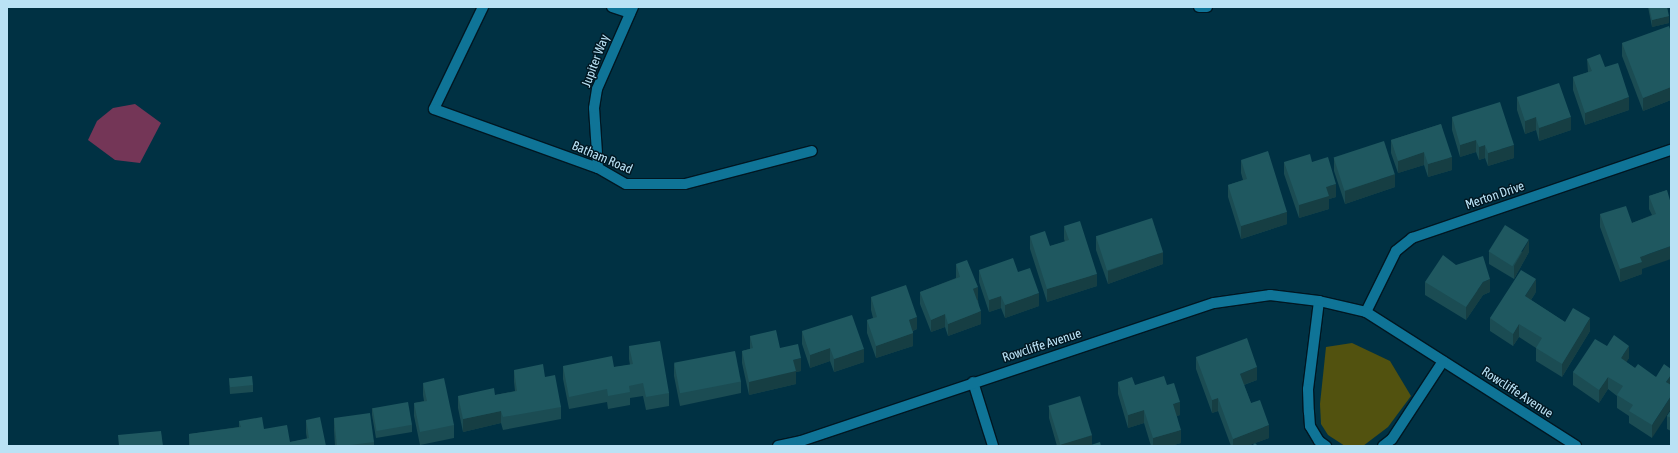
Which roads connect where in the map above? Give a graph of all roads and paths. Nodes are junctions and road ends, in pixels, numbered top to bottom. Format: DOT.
graph roads {
  1 [pos="483,7"];
  2 [pos="612,7"];
  3 [pos="1199,7"];
  4 [pos="1208,7"];
  5 [pos="631,10"];
  6 [pos="1671,150"];
  7 [pos="812,151"];
  8 [pos="598,168"];
  9 [pos="1319,301"];
  10 [pos="1366,312"];
  11 [pos="1443,361"];
  12 [pos="973,382"];
  13 [pos="778,446"];
  14 [pos="993,446"];
  15 [pos="1326,446"];
  16 [pos="1383,446"];
  17 [pos="1576,446"];
  1 -- 8 [label="street, Batham Road"];
  2 -- 5 [label="street, Jupiter Way"];
  3 -- 4 [label="street"];
  5 -- 8 [label="street, Jupiter Way"];
  6 -- 10 [label="street, Merton Drive"];
  7 -- 8 [label="street, Batham Road"];
  9 -- 10 [label="street, Rowcliffe Avenue"];
  9 -- 12 [label="street, Rowcliffe Avenue"];
  9 -- 15 [label="street"];
  10 -- 11 [label="street, Rowcliffe Avenue"];
  11 -- 16 [label="street"];
  11 -- 17 [label="street, Rowcliffe Avenue"];
  12 -- 13 [label="street, Rowcliffe Avenue"];
  12 -- 14 [label="street"];
}
